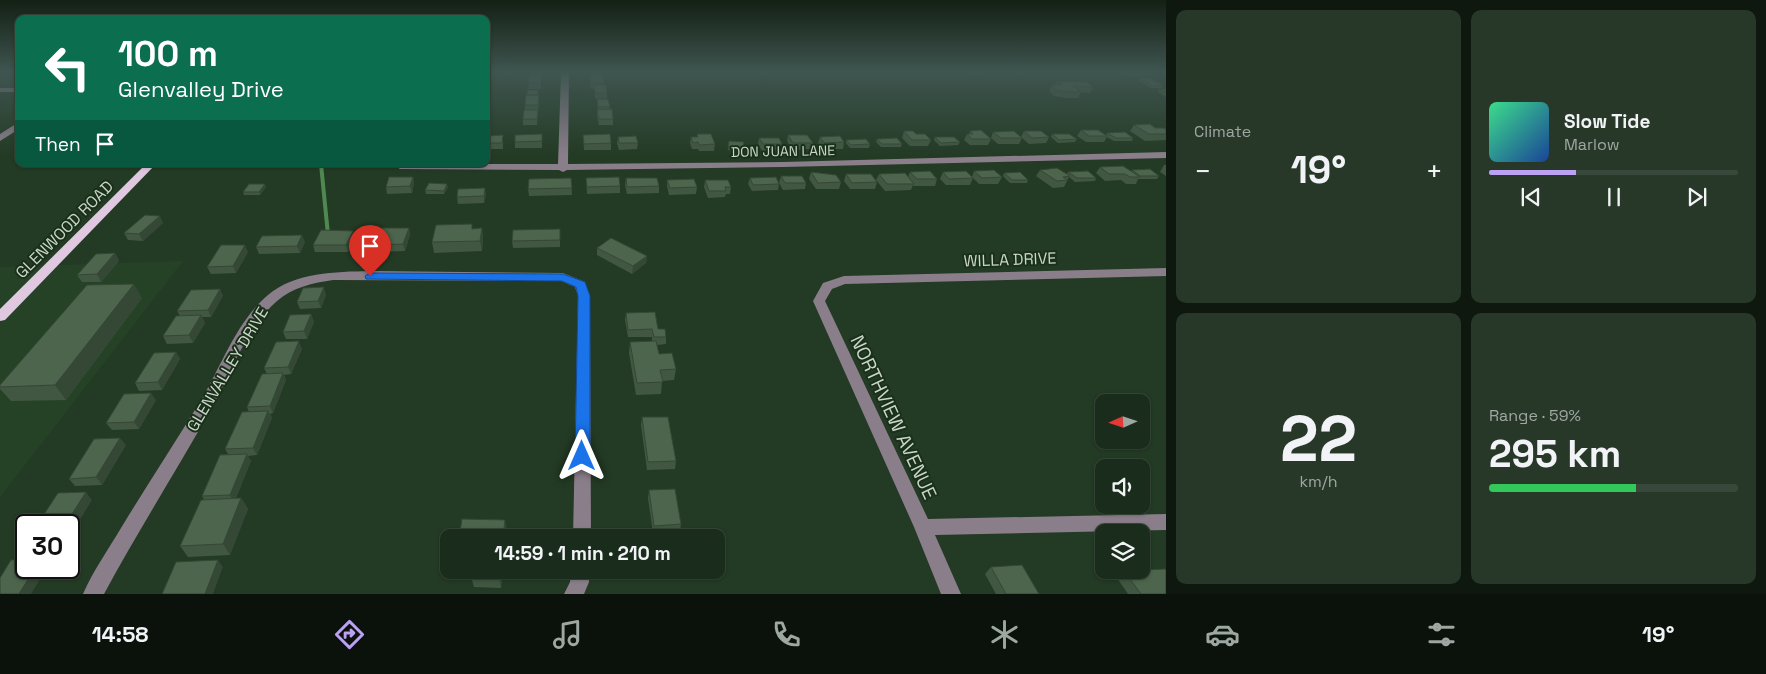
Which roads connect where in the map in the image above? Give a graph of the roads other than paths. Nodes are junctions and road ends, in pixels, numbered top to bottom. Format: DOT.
graph roads {
  1 [pos="564,100"];
  2 [pos="15,128"];
  3 [pos="0,138"];
  4 [pos="1166,155"];
  5 [pos="148,167"];
  6 [pos="454,167"];
  7 [pos="563,169"];
  8 [pos="1166,272"];
  9 [pos="856,280"];
  10 [pos="5,308"];
  11 [pos="0,317"];
  12 [pos="1166,522"];
  13 [pos="923,527"];
  14 [pos="582,529"];
  15 [pos="579,579"];
  16 [pos="93,594"];
  17 [pos="574,594"];
  18 [pos="951,594"];
  1 -- 7 [label="street"];
  2 -- 3 [label="street"];
  4 -- 7 [label="street, DON JUAN LANE"];
  5 -- 10 [label="main road, GLENWOOD ROAD"];
  6 -- 7 [label="street, DON JUAN LANE"];
  8 -- 9 [label="street, WILLA DRIVE"];
  9 -- 13 [label="street, NORTHVIEW AVENUE"];
  10 -- 11 [label="main road, GLENWOOD ROAD"];
  12 -- 13 [label="street"];
  13 -- 18 [label="street, NORTHVIEW AVENUE"];
  14 -- 16 [label="street, GLENVALLEY DRIVE"];
  15 -- 17 [label="street"];
}
